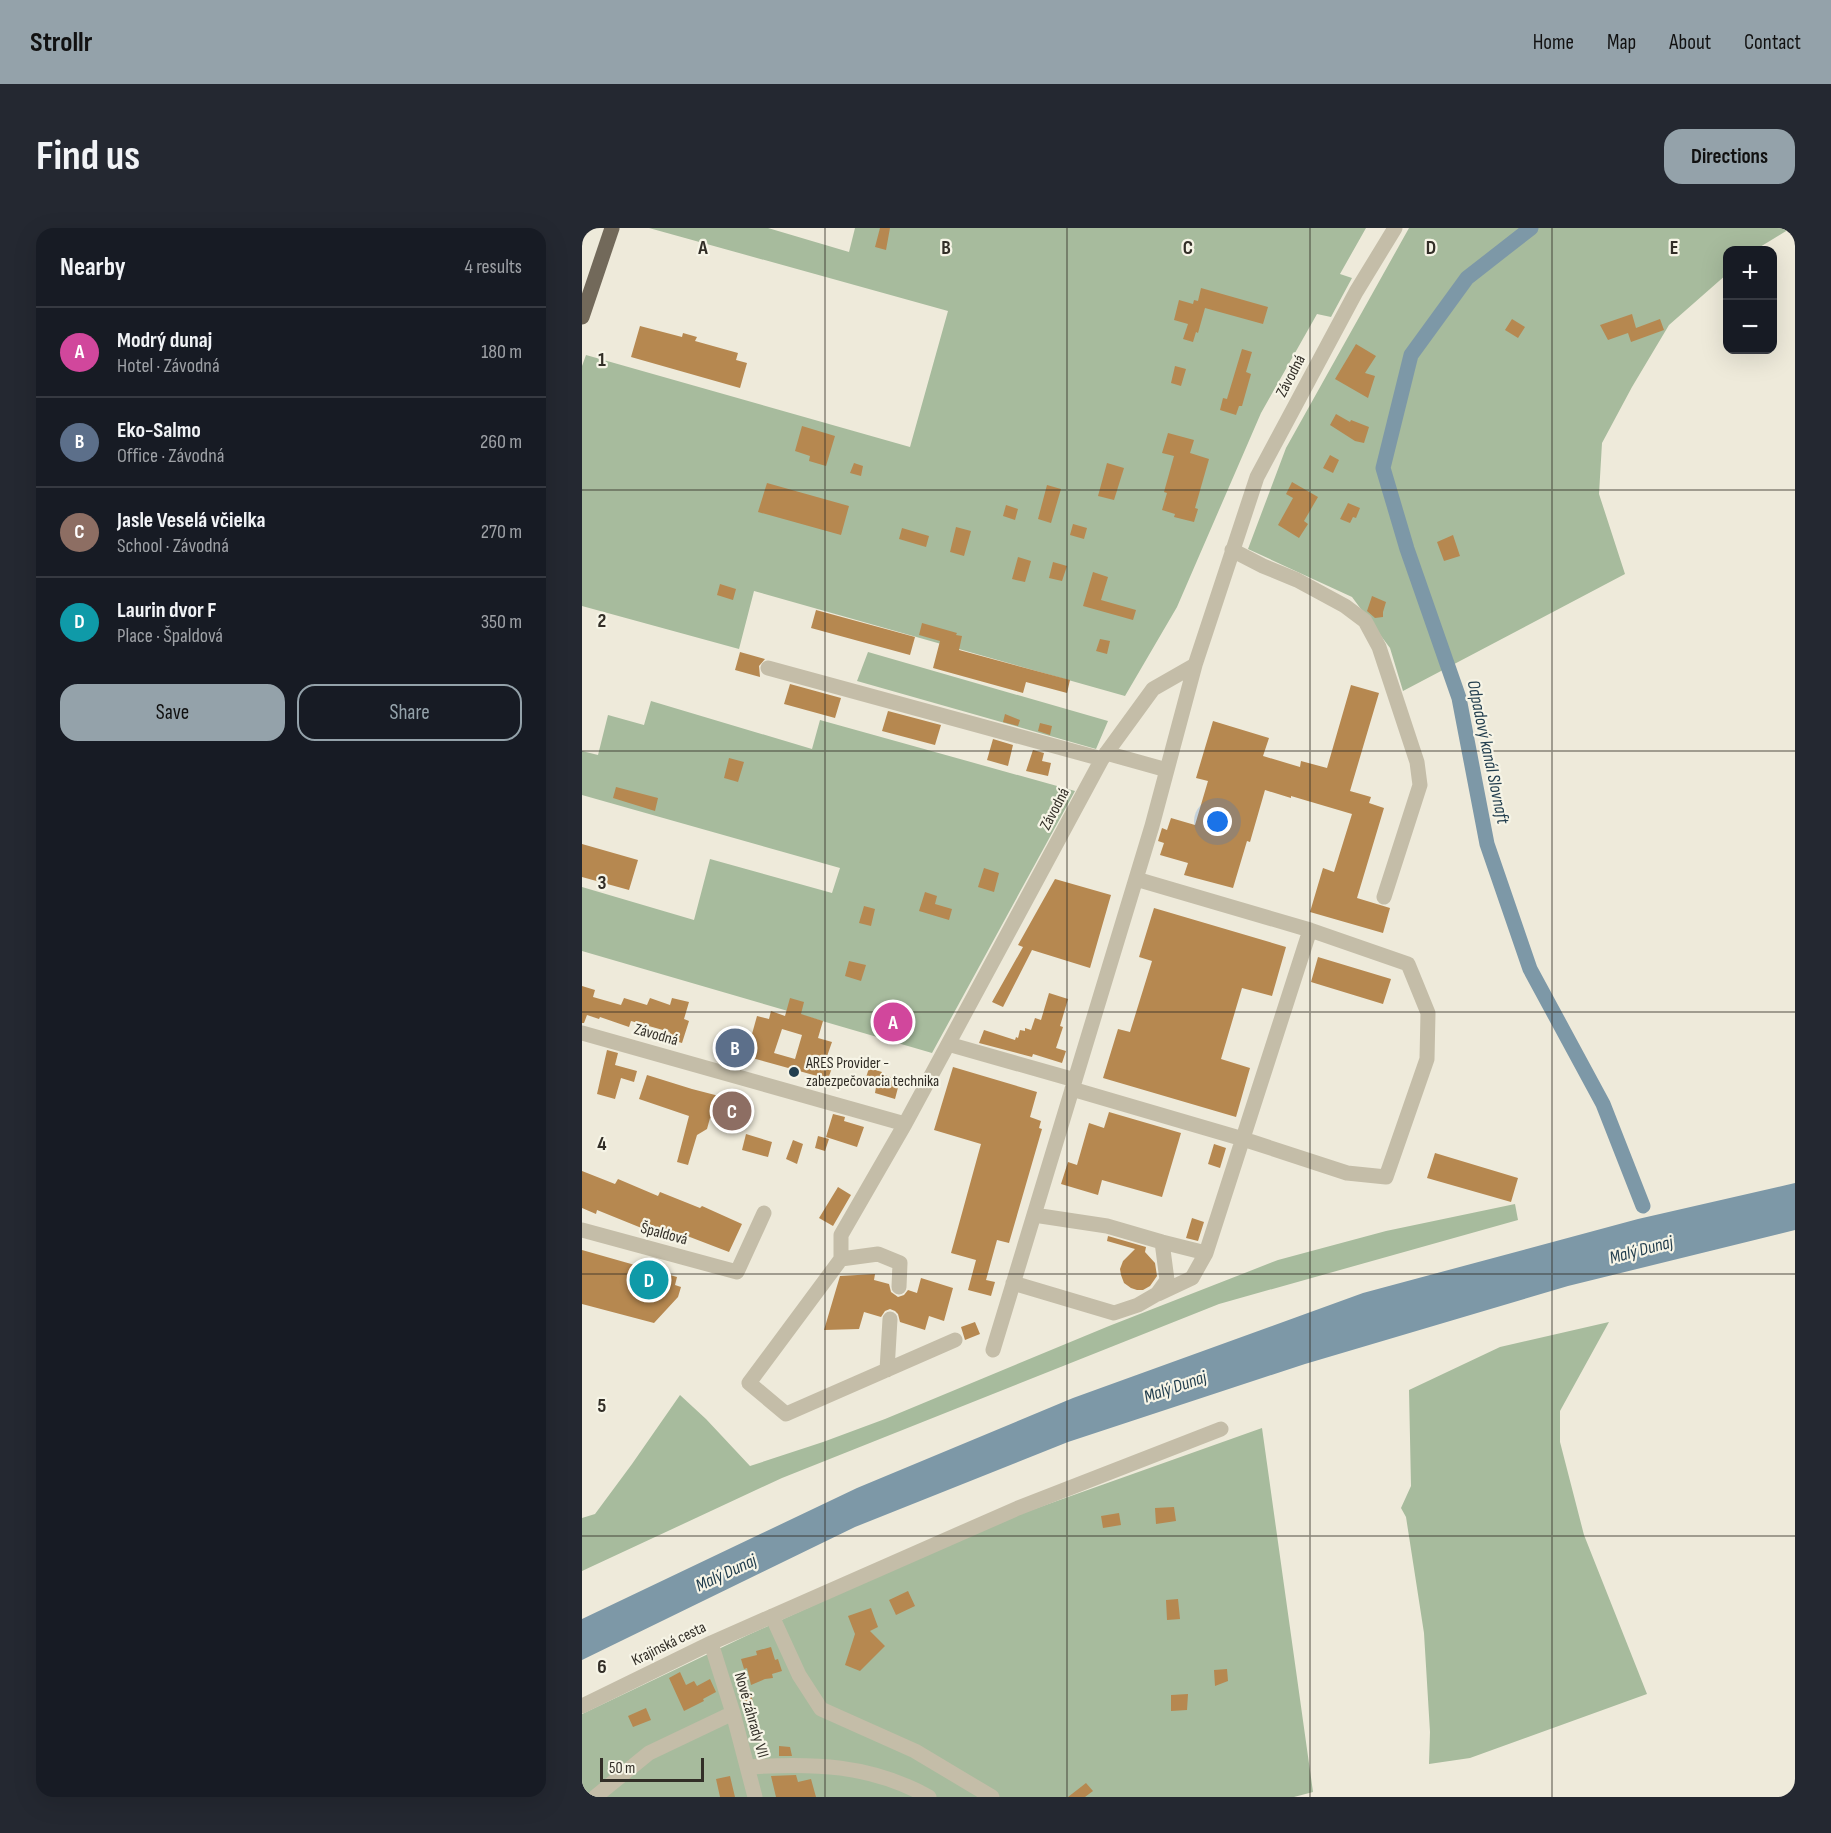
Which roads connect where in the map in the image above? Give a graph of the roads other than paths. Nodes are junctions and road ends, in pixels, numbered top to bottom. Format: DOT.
graph roads {
  1 [pos="612,228"];
  2 [pos="1395,228"];
  3 [pos="582,317"];
  4 [pos="1232,550"];
  5 [pos="1195,665"];
  6 [pos="768,668"];
  7 [pos="1104,756"];
  8 [pos="1167,770"];
  9 [pos="1136,879"];
  10 [pos="1384,897"];
  11 [pos="1310,930"];
  12 [pos="582,1033"];
  13 [pos="948,1044"];
  14 [pos="1074,1084"];
  15 [pos="905,1124"];
  16 [pos="1243,1139"];
  17 [pos="764,1213"];
  18 [pos="1034,1215"];
  19 [pos="582,1230"];
  20 [pos="1162,1242"];
  21 [pos="1206,1253"];
  22 [pos="841,1259"];
  23 [pos="1013,1283"];
  24 [pos="899,1287"];
  25 [pos="1157,1294"];
  26 [pos="890,1319"];
  27 [pos="955,1340"];
  28 [pos="993,1350"];
  29 [pos="887,1370"];
  30 [pos="1221,1429"];
  31 [pos="772,1616"];
  32 [pos="711,1643"];
  33 [pos="582,1706"];
  34 [pos="733,1713"];
  35 [pos="747,1767"];
  36 [pos="595,1797"];
  37 [pos="755,1797"];
  38 [pos="929,1797"];
  39 [pos="992,1797"];
  1 -- 3 [label="main road"];
  2 -- 4 [label="street, Závodná"];
  4 -- 5 [label="street, Závodná"];
  4 -- 10 [label="street"];
  5 -- 7 [label="street, Závodná"];
  5 -- 8 [label="street"];
  6 -- 7 [label="street"];
  7 -- 8 [label="street"];
  7 -- 13 [label="street, Závodná"];
  8 -- 9 [label="street"];
  9 -- 11 [label="street"];
  9 -- 14 [label="street"];
  11 -- 16 [label="street"];
  11 -- 16 [label="street"];
  12 -- 15 [label="street, Závodná"];
  13 -- 14 [label="street"];
  13 -- 15 [label="street, Závodná"];
  14 -- 16 [label="street"];
  14 -- 18 [label="street"];
  15 -- 22 [label="street"];
  16 -- 21 [label="street"];
  17 -- 19 [label="street, Špaldová"];
  18 -- 20 [label="street"];
  18 -- 23 [label="street"];
  20 -- 21 [label="street"];
  20 -- 25 [label="street"];
  21 -- 25 [label="street"];
  22 -- 24 [label="street"];
  22 -- 29 [label="street"];
  23 -- 25 [label="street"];
  23 -- 28 [label="street"];
  26 -- 29 [label="street"];
  27 -- 29 [label="street"];
  30 -- 31 [label="street, Krajinská cesta"];
  31 -- 32 [label="street, Krajinská cesta"];
  31 -- 39 [label="street"];
  32 -- 33 [label="street, Krajinská cesta"];
  32 -- 34 [label="street, Nové záhrady VII"];
  34 -- 35 [label="street, Nové záhrady VII"];
  34 -- 36 [label="street"];
  35 -- 37 [label="street, Nové záhrady VII"];
  35 -- 38 [label="street"];
}
